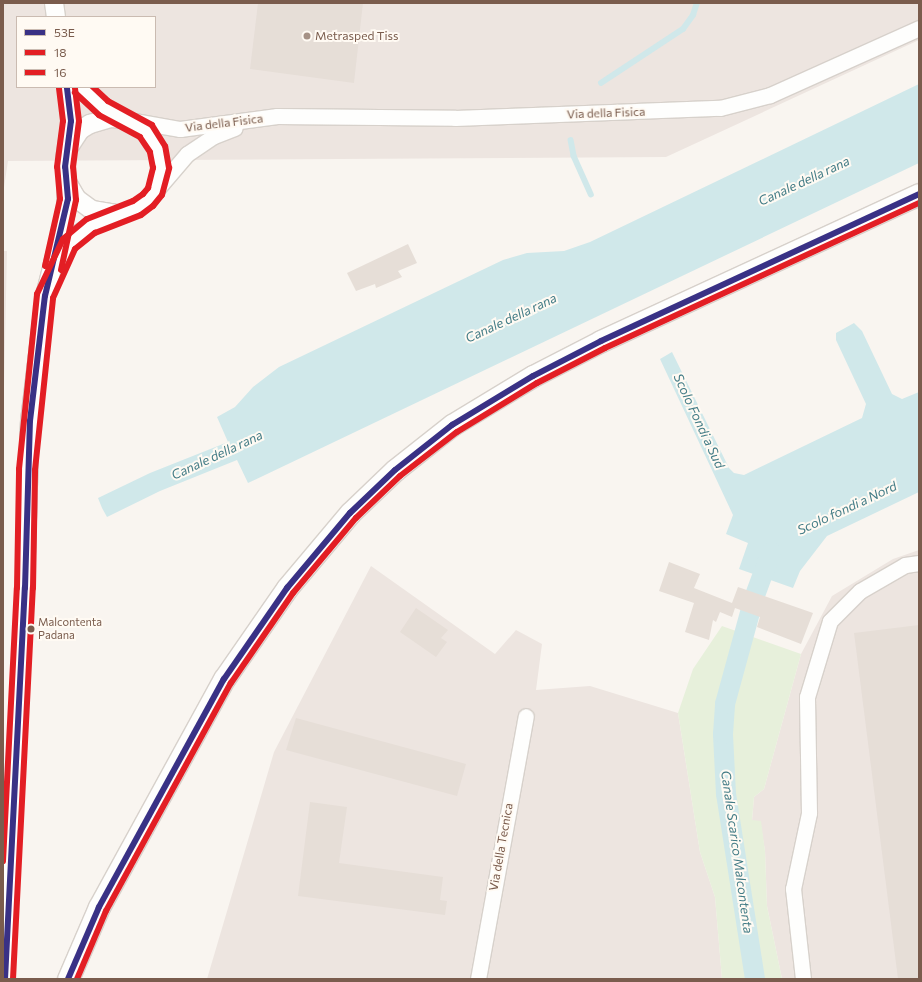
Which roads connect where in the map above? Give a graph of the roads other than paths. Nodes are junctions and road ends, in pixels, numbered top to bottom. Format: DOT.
graph roads {
  1 [pos="54,3"];
  2 [pos="56,16"];
  3 [pos="919,28"];
  4 [pos="67,88"];
  5 [pos="82,88"];
  6 [pos="277,116"];
  7 [pos="124,119"];
  8 [pos="67,152"];
  9 [pos="67,182"];
  10 [pos="155,192"];
  11 [pos="919,194"];
  12 [pos="127,213"];
  13 [pos="45,296"];
  14 [pos="912,564"];
  15 [pos="526,716"];
  16 [pos="5,979"];
  17 [pos="68,979"];
  18 [pos="478,979"];
  19 [pos="803,979"];
  1 -- 2 [label="street"];
  3 -- 6 [label="street, Via della Fisica"];
  4 -- 8 [label="street"];
  5 -- 7 [label="street"];
  6 -- 7 [label="street, Via della Fisica"];
  6 -- 10 [label="street, Via della Fisica"];
  7 -- 8 [label="street"];
  7 -- 10 [label="street"];
  8 -- 9 [label="street"];
  9 -- 12 [label="street"];
  9 -- 13 [label="street"];
  10 -- 12 [label="street"];
  11 -- 17 [label="main road"];
  12 -- 13 [label="street"];
  13 -- 16 [label="street"];
  14 -- 19 [label="street"];
  15 -- 18 [label="street, Via della Tecnica"];
}
